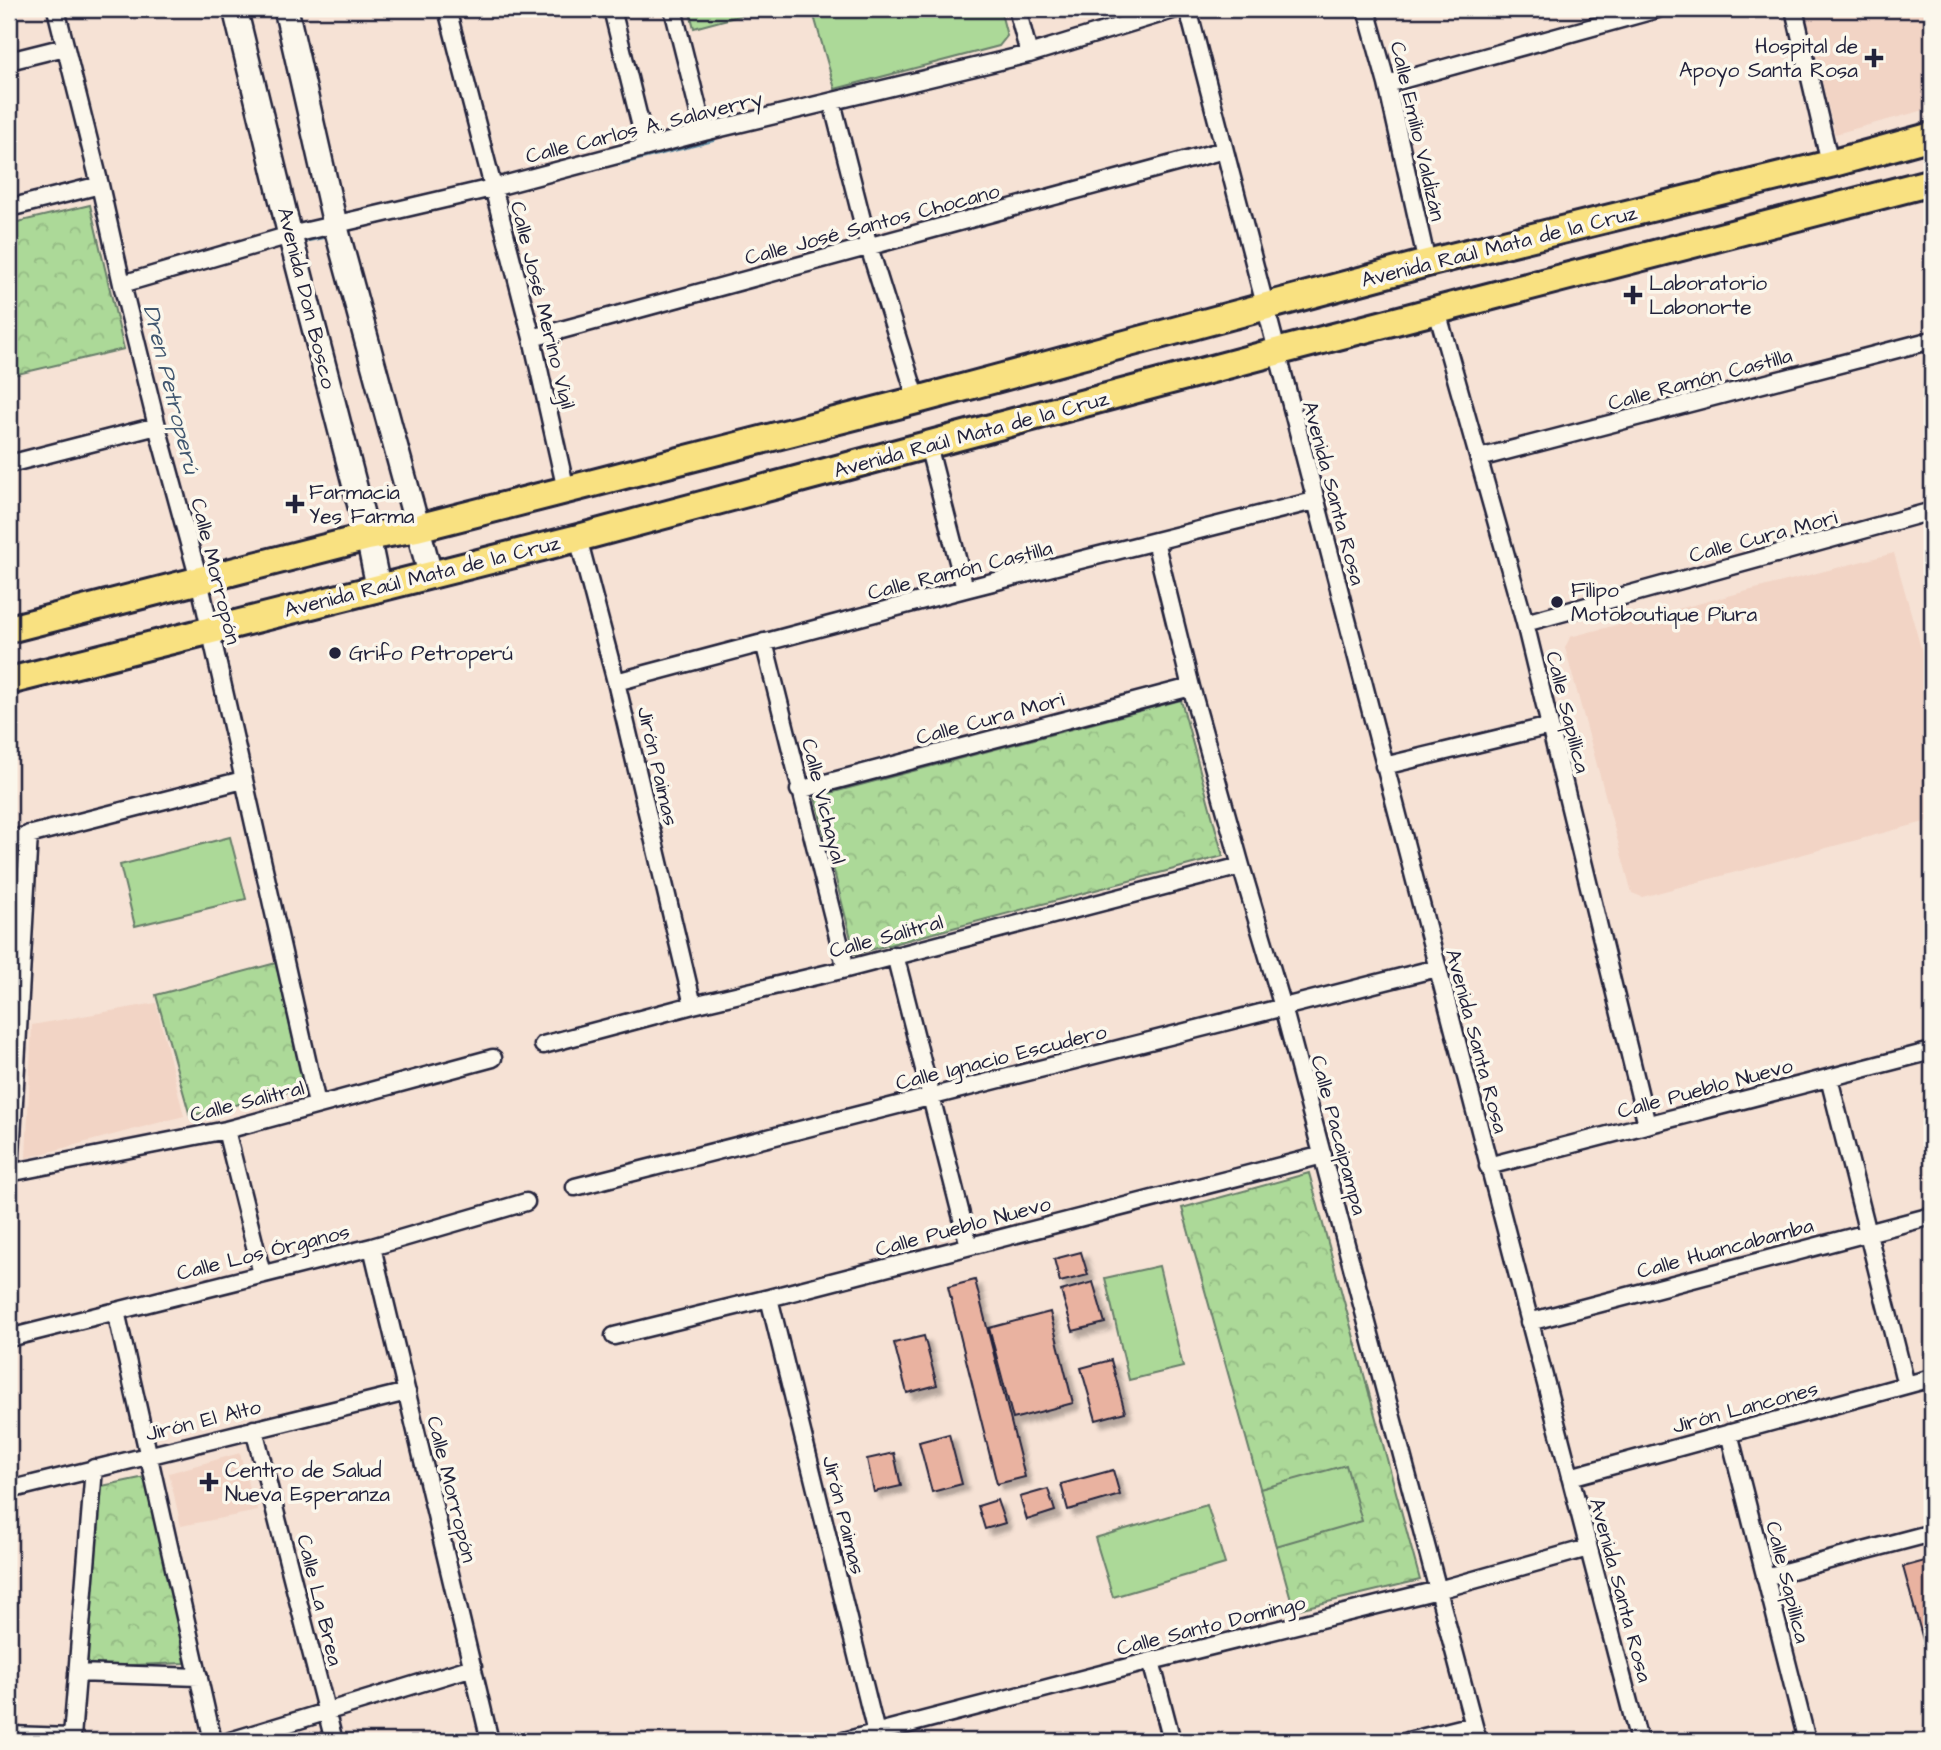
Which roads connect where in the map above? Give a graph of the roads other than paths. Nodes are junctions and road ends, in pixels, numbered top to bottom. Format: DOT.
graph roads {
  1 [pos="56,9"];
  2 [pos="235,9"];
  3 [pos="286,9"];
  4 [pos="447,9"];
  5 [pos="612,9"];
  6 [pos="673,9"];
  7 [pos="1017,9"];
  8 [pos="1176,9"];
  9 [pos="1188,9"];
  10 [pos="1366,9"];
  11 [pos="1658,9"];
  12 [pos="1794,9"];
  13 [pos="65,47"];
  14 [pos="1028,54"];
  15 [pos="9,61"];
  16 [pos="1387,84"];
  17 [pos="832,102"];
  18 [pos="704,132"];
  19 [pos="1932,136"];
  20 [pos="646,147"];
  21 [pos="1224,150"];
  22 [pos="1830,164"];
  23 [pos="1932,182"];
  24 [pos="100,185"];
  25 [pos="492,188"];
  26 [pos="9,208"];
  27 [pos="335,224"];
  28 [pos="290,234"];
  29 [pos="869,247"];
  30 [pos="1427,262"];
  31 [pos="121,284"];
  32 [pos="1265,308"];
  33 [pos="1437,311"];
  34 [pos="532,338"];
  35 [pos="1932,340"];
  36 [pos="1276,352"];
  37 [pos="917,400"];
  38 [pos="157,426"];
  39 [pos="928,446"];
  40 [pos="1479,458"];
  41 [pos="9,464"];
  42 [pos="566,490"];
  43 [pos="1314,501"];
  44 [pos="1932,512"];
  45 [pos="417,528"];
  46 [pos="368,537"];
  47 [pos="578,538"];
  48 [pos="1155,541"];
  49 [pos="430,573"];
  50 [pos="199,580"];
  51 [pos="378,586"];
  52 [pos="965,589"];
  53 [pos="1525,623"];
  54 [pos="9,629"];
  55 [pos="210,630"];
  56 [pos="764,642"];
  57 [pos="9,681"];
  58 [pos="616,682"];
  59 [pos="1191,687"];
  60 [pos="1550,726"];
  61 [pos="1384,766"];
  62 [pos="243,780"];
  63 [pos="799,790"];
  64 [pos="29,834"];
  65 [pos="9,840"];
  66 [pos="1241,866"];
  67 [pos="895,955"];
  68 [pos="1437,968"];
  69 [pos="846,969"];
  70 [pos="693,1005"];
  71 [pos="1283,1007"];
  72 [pos="542,1045"];
  73 [pos="1932,1051"];
  74 [pos="494,1058"];
  75 [pos="1829,1078"];
  76 [pos="932,1096"];
  77 [pos="317,1104"];
  78 [pos="1647,1125"];
  79 [pos="226,1130"];
  80 [pos="1323,1155"];
  81 [pos="1488,1166"];
  82 [pos="10,1173"];
  83 [pos="575,1187"];
  84 [pos="526,1202"];
  85 [pos="1932,1216"];
  86 [pos="1868,1232"];
  87 [pos="969,1246"];
  88 [pos="372,1247"];
  89 [pos="262,1274"];
  90 [pos="769,1298"];
  91 [pos="116,1311"];
  92 [pos="1529,1322"];
  93 [pos="614,1336"];
  94 [pos="9,1338"];
  95 [pos="1932,1378"];
  96 [pos="1906,1385"];
  97 [pos="407,1392"];
  98 [pos="254,1429"];
  99 [pos="1729,1433"];
  100 [pos="150,1455"];
  101 [pos="94,1468"];
  102 [pos="1570,1477"];
  103 [pos="9,1490"];
  104 [pos="1932,1533"];
  105 [pos="1588,1548"];
  106 [pos="1765,1577"];
  107 [pos="1438,1590"];
  108 [pos="1151,1661"];
  109 [pos="473,1667"];
  110 [pos="77,1673"];
  111 [pos="199,1676"];
  112 [pos="326,1713"];
  113 [pos="1476,1733"];
  114 [pos="9,1735"];
  115 [pos="877,1737"];
  116 [pos="213,1741"];
  117 [pos="230,1741"];
  118 [pos="334,1741"];
  119 [pos="490,1741"];
  120 [pos="844,1741"];
  121 [pos="1172,1741"];
  122 [pos="1408,1741"];
  123 [pos="1639,1741"];
  124 [pos="1807,1741"];
  1 -- 13 [label="street, Calle Morropón"];
  2 -- 28 [label="street, Avenida Don Bosco"];
  3 -- 27 [label="street"];
  4 -- 25 [label="street, Calle José Merino Vigil"];
  5 -- 20 [label="street"];
  6 -- 18 [label="street"];
  7 -- 14 [label="street"];
  8 -- 14 [label="street, Calle Carlos A. Salaverry"];
  9 -- 21 [label="street, Avenida Santa Rosa"];
  10 -- 16 [label="street, Calle Emilio Valdizán"];
  11 -- 16 [label="street"];
  12 -- 22 [label="street"];
  13 -- 15 [label="street"];
  13 -- 24 [label="street, Calle Morropón"];
  14 -- 17 [label="street, Calle Carlos A. Salaverry"];
  16 -- 30 [label="street, Calle Emilio Valdizán"];
  17 -- 18 [label="street, Calle Carlos A. Salaverry"];
  17 -- 29 [label="street"];
  18 -- 20 [label="street, Calle Carlos A. Salaverry"];
  19 -- 22 [label="main road, Avenida Raúl Mata de la Cruz"];
  20 -- 25 [label="street, Calle Carlos A. Salaverry"];
  21 -- 29 [label="street, Calle José Santos Chocano"];
  21 -- 32 [label="street, Avenida Santa Rosa"];
  22 -- 30 [label="main road, Avenida Raúl Mata de la Cruz"];
  23 -- 33 [label="main road, Avenida Raúl Mata de la Cruz"];
  24 -- 26 [label="street"];
  24 -- 31 [label="street, Calle Morropón"];
  25 -- 27 [label="street, Calle Carlos A. Salaverry"];
  25 -- 34 [label="street, Calle José Merino Vigil"];
  27 -- 28 [label="street, Calle Carlos A. Salaverry"];
  27 -- 45 [label="street"];
  28 -- 31 [label="street, Calle Carlos A. Salaverry"];
  28 -- 46 [label="street, Avenida Don Bosco"];
  29 -- 34 [label="street, Calle José Santos Chocano"];
  29 -- 37 [label="street"];
  30 -- 32 [label="main road, Avenida Raúl Mata de la Cruz"];
  31 -- 38 [label="street, Calle Morropón"];
  32 -- 36 [label="street, Avenida Santa Rosa"];
  32 -- 37 [label="main road, Avenida Raúl Mata de la Cruz"];
  33 -- 36 [label="main road, Avenida Raúl Mata de la Cruz"];
  33 -- 40 [label="street, Calle Sapillica"];
  34 -- 42 [label="street, Calle José Merino Vigil"];
  35 -- 40 [label="street, Calle Ramón Castilla"];
  36 -- 39 [label="main road, Avenida Raúl Mata de la Cruz"];
  36 -- 43 [label="street, Avenida Santa Rosa"];
  37 -- 42 [label="main road, Avenida Raúl Mata de la Cruz"];
  38 -- 41 [label="street"];
  38 -- 50 [label="street, Calle Morropón"];
  39 -- 47 [label="main road, Avenida Raúl Mata de la Cruz"];
  39 -- 52 [label="street"];
  40 -- 53 [label="street, Calle Sapillica"];
  42 -- 45 [label="main road, Avenida Raúl Mata de la Cruz"];
  43 -- 48 [label="street, Calle Ramón Castilla"];
  43 -- 61 [label="street, Avenida Santa Rosa"];
  44 -- 53 [label="street, Calle Cura Mori"];
  45 -- 46 [label="main road, Avenida Raúl Mata de la Cruz"];
  45 -- 49 [label="street"];
  46 -- 50 [label="main road, Avenida Raúl Mata de la Cruz"];
  46 -- 51 [label="street, Avenida Don Bosco"];
  47 -- 49 [label="main road, Avenida Raúl Mata de la Cruz"];
  47 -- 58 [label="street, Jirón Paimas"];
  48 -- 52 [label="street, Calle Ramón Castilla"];
  48 -- 59 [label="street, Calle Pacaipampa"];
  49 -- 51 [label="main road, Avenida Raúl Mata de la Cruz"];
  50 -- 54 [label="main road, Avenida Raúl Mata de la Cruz"];
  50 -- 55 [label="street, Calle Morropón"];
  51 -- 55 [label="main road, Avenida Raúl Mata de la Cruz"];
  52 -- 56 [label="street, Calle Ramón Castilla"];
  53 -- 60 [label="street, Calle Sapillica"];
  55 -- 57 [label="main road, Avenida Raúl Mata de la Cruz"];
  55 -- 62 [label="street, Calle Morropón"];
  56 -- 58 [label="street, Calle Ramón Castilla"];
  56 -- 63 [label="street, Calle Vichayal"];
  58 -- 70 [label="street, Jirón Paimas"];
  59 -- 63 [label="street, Calle Cura Mori"];
  59 -- 66 [label="street, Calle Pacaipampa"];
  60 -- 61 [label="street"];
  60 -- 78 [label="street, Calle Sapillica"];
  61 -- 68 [label="street, Avenida Santa Rosa"];
  62 -- 64 [label="street"];
  62 -- 77 [label="street, Calle Morropón"];
  63 -- 69 [label="street, Calle Vichayal"];
  64 -- 65 [label="street"];
  64 -- 82 [label="street"];
  66 -- 67 [label="street, Calle Salitral"];
  66 -- 71 [label="street, Calle Pacaipampa"];
  67 -- 69 [label="street, Calle Salitral"];
  67 -- 76 [label="street"];
  68 -- 71 [label="street, Calle Ignacio Escudero"];
  68 -- 81 [label="street, Avenida Santa Rosa"];
  69 -- 70 [label="street, Calle Salitral"];
  70 -- 72 [label="street, Calle Salitral"];
  71 -- 76 [label="street, Calle Ignacio Escudero"];
  71 -- 80 [label="street, Calle Pacaipampa"];
  73 -- 75 [label="street, Calle Pueblo Nuevo"];
  74 -- 77 [label="street, Calle Salitral"];
  75 -- 78 [label="street, Calle Pueblo Nuevo"];
  75 -- 86 [label="street"];
  76 -- 83 [label="street, Calle Ignacio Escudero"];
  76 -- 87 [label="street"];
  77 -- 79 [label="street, Calle Salitral"];
  78 -- 81 [label="street, Calle Pueblo Nuevo"];
  79 -- 82 [label="street, Calle Salitral"];
  79 -- 89 [label="street"];
  80 -- 87 [label="street, Calle Pueblo Nuevo"];
  80 -- 107 [label="street, Calle Pacaipampa"];
  81 -- 92 [label="street, Avenida Santa Rosa"];
  84 -- 88 [label="street, Calle Los Órganos"];
  85 -- 86 [label="street, Calle Huancabamba"];
  86 -- 92 [label="street, Calle Huancabamba"];
  86 -- 96 [label="street"];
  87 -- 90 [label="street, Calle Pueblo Nuevo"];
  88 -- 89 [label="street, Calle Los Órganos"];
  88 -- 97 [label="street, Calle Morropón"];
  89 -- 91 [label="street, Calle Los Órganos"];
  90 -- 93 [label="street, Calle Pueblo Nuevo"];
  90 -- 115 [label="street, Jirón Paimas"];
  91 -- 94 [label="street, Calle Los Órganos"];
  91 -- 100 [label="street"];
  92 -- 102 [label="street, Avenida Santa Rosa"];
  95 -- 96 [label="street, Jirón Lancones"];
  96 -- 99 [label="street, Jirón Lancones"];
  97 -- 98 [label="street, Jirón El Alto"];
  97 -- 109 [label="street, Calle Morropón"];
  98 -- 100 [label="street, Jirón El Alto"];
  98 -- 112 [label="street, Calle La Brea"];
  99 -- 102 [label="street, Jirón Lancones"];
  99 -- 106 [label="street, Calle Sapillica"];
  100 -- 101 [label="street, Jirón El Alto"];
  100 -- 111 [label="street"];
  101 -- 103 [label="street, Jirón El Alto"];
  101 -- 110 [label="street"];
  102 -- 105 [label="street, Avenida Santa Rosa"];
  104 -- 106 [label="street"];
  105 -- 107 [label="street, Calle Santo Domingo"];
  105 -- 123 [label="street, Avenida Santa Rosa"];
  106 -- 124 [label="street, Calle Sapillica"];
  107 -- 108 [label="street, Calle Santo Domingo"];
  107 -- 113 [label="street, Calle Pacaipampa"];
  108 -- 115 [label="street, Calle Santo Domingo"];
  108 -- 121 [label="street"];
  109 -- 112 [label="street"];
  109 -- 119 [label="street, Calle Morropón"];
  110 -- 111 [label="street"];
  110 -- 114 [label="street"];
  111 -- 116 [label="street"];
  112 -- 117 [label="street"];
  112 -- 118 [label="street, Calle La Brea"];
  113 -- 122 [label="street"];
  115 -- 120 [label="street, Calle Santo Domingo"];
}
